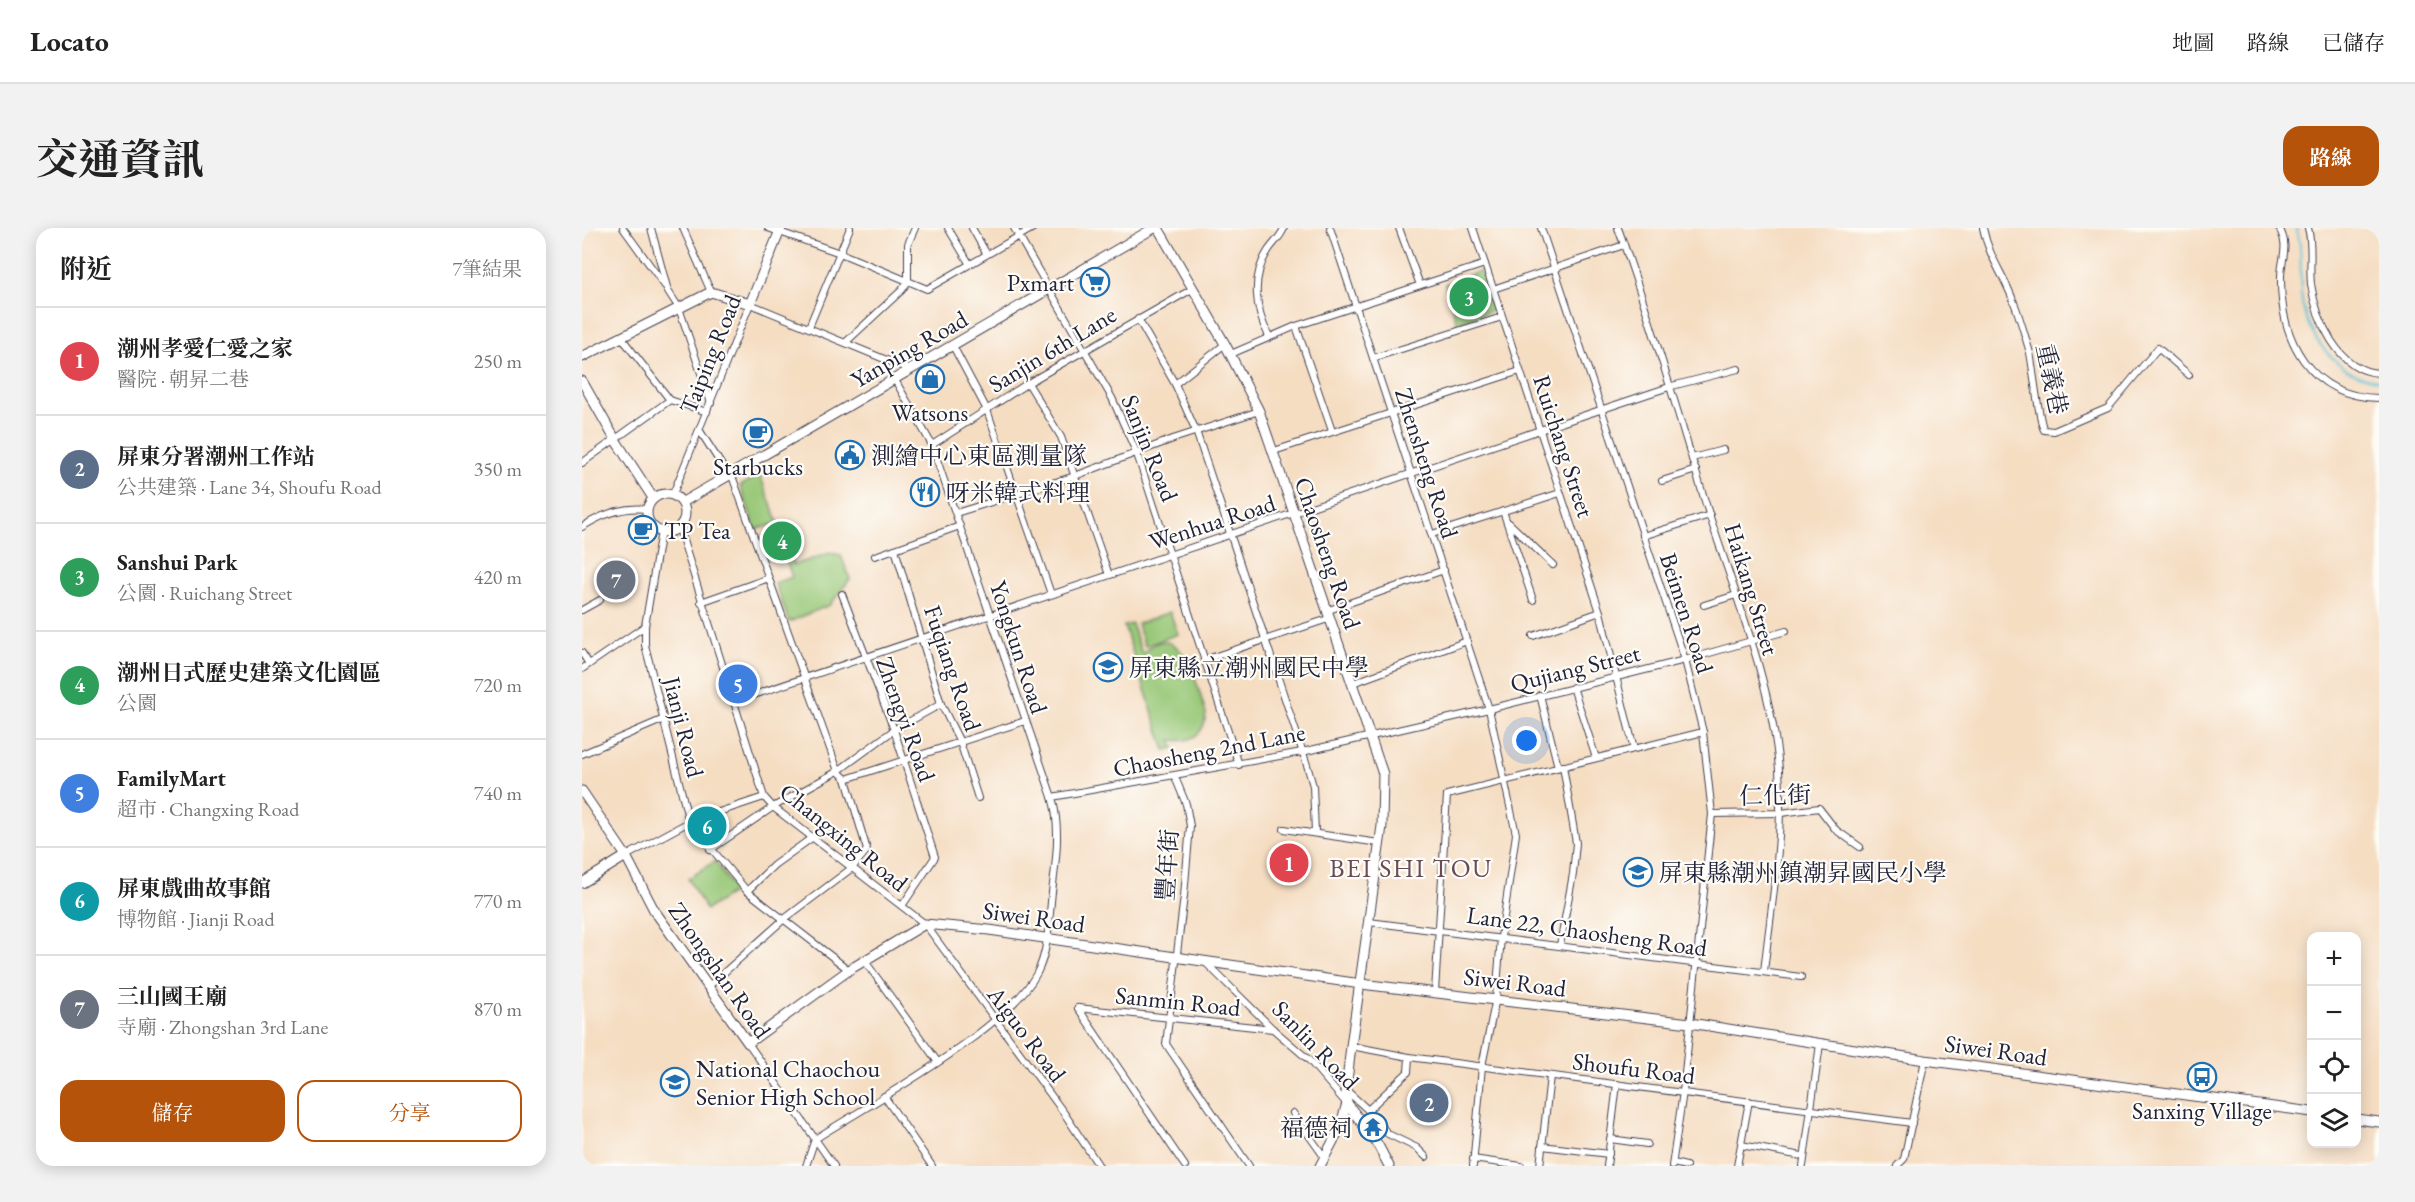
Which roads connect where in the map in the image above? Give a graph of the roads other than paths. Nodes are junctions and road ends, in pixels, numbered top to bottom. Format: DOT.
graph roads {
  1 [pos="623,228"];
  2 [pos="651,228"];
  3 [pos="683,228"];
  4 [pos="768,228"];
  5 [pos="850,228"];
  6 [pos="915,228"];
  7 [pos="948,228"];
  8 [pos="972,228"];
  9 [pos="1014,228"];
  10 [pos="1033,228"];
  11 [pos="1156,228"];
  12 [pos="1284,228"];
  13 [pos="1330,228"];
  14 [pos="1400,228"];
  15 [pos="1473,228"];
  16 [pos="1541,228"];
  17 [pos="1618,228"];
  18 [pos="1983,228"];
  19 [pos="2279,228"];
  20 [pos="2308,228"];
  21 [pos="781,231"];
  22 [pos="1019,237"];
  23 [pos="1624,245"];
  24 [pos="840,253"];
  25 [pos="986,253"];
  26 [pos="969,263"];
  27 [pos="1485,264"];
  28 [pos="1555,268"];
  29 [pos="908,281"];
  30 [pos="1420,285"];
  31 [pos="1194,288"];
  32 [pos="1493,289"];
  33 [pos="1050,290"];
  34 [pos="668,291"];
  35 [pos="711,292"];
  36 [pos="750,304"];
  37 [pos="1356,306"];
  38 [pos="679,308"];
  39 [pos="1502,316"];
  40 [pos="1138,319"];
  41 [pos="1296,326"];
  42 [pos="809,327"];
  43 [pos="1269,336"];
  44 [pos="621,338"];
  45 [pos="846,342"];
  46 [pos="1225,344"];
  47 [pos="953,346"];
  48 [pos="1084,350"];
  49 [pos="1231,354"];
  50 [pos="582,357"];
  51 [pos="1373,358"];
  52 [pos="1738,369"];
  53 [pos="911,370"];
  54 [pos="1520,371"];
  55 [pos="2379,373"];
  56 [pos="2189,375"];
  57 [pos="895,380"];
  58 [pos="582,381"];
  59 [pos="1028,383"];
  60 [pos="1175,384"];
  61 [pos="1672,386"];
  62 [pos="2379,398"];
  63 [pos="670,400"];
  64 [pos="711,403"];
  65 [pos="1602,409"];
  66 [pos="987,410"];
  67 [pos="1258,411"];
  68 [pos="708,412"];
  69 [pos="1391,413"];
  70 [pos="1540,430"];
  71 [pos="700,431"];
  72 [pos="1332,431"];
  73 [pos="1197,432"];
  74 [pos="616,441"];
  75 [pos="932,445"];
  76 [pos="1723,450"];
  77 [pos="1274,451"];
  78 [pos="1137,454"];
  79 [pos="1692,458"];
  80 [pos="582,463"];
  81 [pos="1696,471"];
  82 [pos="1411,473"];
  83 [pos="729,474"];
  84 [pos="1075,476"];
  85 [pos="1662,481"];
  86 [pos="1016,493"];
  87 [pos="1560,493"];
  88 [pos="673,494"];
  89 [pos="653,498"];
  90 [pos="683,502"];
  91 [pos="647,509"];
  92 [pos="1503,511"];
  93 [pos="956,513"];
  94 [pos="1294,514"];
  95 [pos="1710,515"];
  96 [pos="1506,521"];
  97 [pos="960,526"];
  98 [pos="582,527"];
  99 [pos="679,528"];
  100 [pos="661,531"];
  101 [pos="1432,534"];
  102 [pos="1231,536"];
  103 [pos="1643,536"];
  104 [pos="895,549"];
  105 [pos="875,556"];
  106 [pos="1171,556"];
  107 [pos="1553,564"];
  108 [pos="1444,570"];
  109 [pos="1109,575"];
  110 [pos="770,578"];
  111 [pos="842,594"];
  112 [pos="1051,594"];
  113 [pos="1736,595"];
  114 [pos="582,600"];
  115 [pos="600,600"];
  116 [pos="1533,600"];
  117 [pos="701,602"];
  118 [pos="1704,605"];
  119 [pos="584,609"];
  120 [pos="1600,612"];
  121 [pos="989,615"];
  122 [pos="1327,615"];
  123 [pos="645,627"];
  124 [pos="1786,631"];
  125 [pos="1533,636"];
  126 [pos="921,638"];
  127 [pos="1750,640"];
  128 [pos="1265,641"];
  129 [pos="1467,641"];
  130 [pos="582,653"];
  131 [pos="864,657"];
  132 [pos="1204,660"];
  133 [pos="1686,660"];
  134 [pos="589,664"];
  135 [pos="582,669"];
  136 [pos="1617,675"];
  137 [pos="806,676"];
  138 [pos="1353,682"];
  139 [pos="1573,687"];
  140 [pos="1540,695"];
  141 [pos="733,702"];
  142 [pos="941,704"];
  143 [pos="1490,709"];
  144 [pos="664,719"];
  145 [pos="1025,721"];
  146 [pos="894,730"];
  147 [pos="1703,732"];
  148 [pos="1371,734"];
  149 [pos="960,742"];
  150 [pos="1634,749"];
  151 [pos="1302,752"];
  152 [pos="582,754"];
  153 [pos="1596,758"];
  154 [pos="904,761"];
  155 [pos="1239,765"];
  156 [pos="1561,767"];
  157 [pos="838,771"];
  158 [pos="1175,777"];
  159 [pos="846,779"];
  160 [pos="1505,779"];
  161 [pos="582,791"];
  162 [pos="764,796"];
  163 [pos="1052,797"];
  164 [pos="978,798"];
  165 [pos="773,807"];
  166 [pos="1781,813"];
  167 [pos="1712,814"];
  168 [pos="688,822"];
  169 [pos="1284,829"];
  170 [pos="1315,832"];
  171 [pos="813,837"];
  172 [pos="1379,843"];
  173 [pos="1860,847"];
  174 [pos="710,850"];
  175 [pos="626,856"];
  176 [pos="852,868"];
  177 [pos="582,883"];
  178 [pos="747,891"];
  179 [pos="902,906"];
  180 [pos="783,920"];
  181 [pos="1369,921"];
  182 [pos="925,924"];
  183 [pos="1439,930"];
  184 [pos="1501,937"];
  185 [pos="1047,938"];
  186 [pos="1560,945"];
  187 [pos="1175,957"];
  188 [pos="1204,960"];
  189 [pos="865,961"];
  190 [pos="1697,964"];
  191 [pos="849,970"];
  192 [pos="1764,972"];
  193 [pos="1801,977"];
  194 [pos="1360,984"];
  195 [pos="710,986"];
  196 [pos="1435,992"];
  197 [pos="1496,998"];
  198 [pos="1170,1018"];
  199 [pos="994,1022"];
  200 [pos="1690,1023"];
  201 [pos="1273,1029"];
  202 [pos="748,1043"];
  203 [pos="1820,1044"];
  204 [pos="1351,1046"];
  205 [pos="1409,1057"];
  206 [pos="1925,1060"];
  207 [pos="937,1061"];
  208 [pos="1482,1066"];
  209 [pos="1550,1076"];
  210 [pos="1617,1084"];
  211 [pos="1346,1090"];
  212 [pos="1683,1092"];
  213 [pos="884,1096"];
  214 [pos="1749,1101"];
  215 [pos="1347,1103"];
  216 [pos="1809,1109"];
  217 [pos="1368,1110"];
  218 [pos="2307,1111"];
  219 [pos="1293,1113"];
  220 [pos="2361,1120"];
  221 [pos="2379,1122"];
  222 [pos="1912,1123"];
  223 [pos="1388,1134"];
  224 [pos="815,1139"];
  225 [pos="1610,1139"];
  226 [pos="1647,1144"];
  227 [pos="1378,1145"];
  228 [pos="1741,1145"];
  229 [pos="1542,1146"];
  230 [pos="1609,1154"];
  231 [pos="1802,1156"];
  232 [pos="1426,1157"];
  233 [pos="1322,1162"];
  234 [pos="1473,1162"];
  235 [pos="1673,1165"];
  236 [pos="806,1166"];
  237 [pos="834,1166"];
  238 [pos="932,1166"];
  239 [pos="1099,1166"];
  240 [pos="1185,1166"];
  241 [pos="1249,1166"];
  242 [pos="1389,1166"];
  243 [pos="1521,1166"];
  244 [pos="1540,1166"];
  245 [pos="1607,1166"];
  246 [pos="1686,1166"];
  247 [pos="1737,1166"];
  248 [pos="1803,1166"];
  249 [pos="1898,1166"];
  1 -- 34 [label="street"];
  2 -- 34 [label="street"];
  3 -- 35 [label="street"];
  4 -- 21 [label="street"];
  5 -- 24 [label="street"];
  6 -- 29 [label="street"];
  7 -- 26 [label="street"];
  8 -- 25 [label="street"];
  9 -- 22 [label="street, Sanjin Road"];
  10 -- 22 [label="street"];
  11 -- 31 [label="main road, Chaosheng Road"];
  11 -- 33 [label="main road, Yanping Road"];
  12 -- 43 [label="street"];
  13 -- 37 [label="street, Zhensheng Road"];
  14 -- 30 [label="street"];
  15 -- 27 [label="street, Ruichang Street"];
  16 -- 28 [label="street, Beimen Road"];
  17 -- 23 [label="street, Haikang Street"];
  18 -- 56 [label="street, 重義巷"];
  19 -- 62 [label="street"];
  20 -- 55 [label="street"];
  21 -- 24 [label="street"];
  21 -- 36 [label="main road, Taiping Road"];
  22 -- 25 [label="street"];
  22 -- 33 [label="street, Sanjin Road"];
  23 -- 28 [label="street"];
  23 -- 61 [label="street, Haikang Street"];
  24 -- 29 [label="street"];
  24 -- 42 [label="street"];
  25 -- 26 [label="street"];
  26 -- 29 [label="street"];
  27 -- 30 [label="street"];
  27 -- 32 [label="street, Ruichang Street"];
  28 -- 32 [label="street"];
  28 -- 65 [label="street, Beimen Road"];
  29 -- 45 [label="street"];
  30 -- 37 [label="street"];
  31 -- 40 [label="street, Sanjin 6th Lane"];
  31 -- 46 [label="main road, Chaosheng Road"];
  32 -- 39 [label="street, Ruichang Street"];
  33 -- 47 [label="main road, Yanping Road"];
  33 -- 48 [label="street, Sanjin Road"];
  34 -- 38 [label="street"];
  35 -- 36 [label="main road"];
  35 -- 38 [label="main road"];
  36 -- 42 [label="street"];
  36 -- 64 [label="street, Taiping Road"];
  37 -- 41 [label="street"];
  37 -- 51 [label="street, Zhensheng Road"];
  38 -- 44 [label="main road"];
  38 -- 64 [label="street"];
  39 -- 51 [label="street"];
  39 -- 54 [label="street, Ruichang Street"];
  40 -- 48 [label="street, Sanjin 6th Lane"];
  40 -- 60 [label="street"];
  41 -- 43 [label="street"];
  41 -- 72 [label="street"];
  42 -- 45 [label="street"];
  43 -- 49 [label="street"];
  44 -- 50 [label="main road"];
  44 -- 63 [label="street"];
  45 -- 53 [label="street"];
  46 -- 49 [label="main road, Chaosheng Road"];
  46 -- 60 [label="street"];
  47 -- 53 [label="main road, Yanping Road"];
  47 -- 66 [label="street"];
  48 -- 59 [label="street, Sanjin 6th Lane"];
  48 -- 78 [label="street, Sanjin Road"];
  49 -- 67 [label="main road, Chaosheng Road"];
  51 -- 69 [label="street, Zhensheng Road"];
  52 -- 61 [label="street, Wenhua Road"];
  53 -- 57 [label="main road, Yanping Road"];
  54 -- 69 [label="street"];
  54 -- 70 [label="street, Ruichang Street"];
  57 -- 75 [label="street, Yongkun Road"];
  57 -- 83 [label="main road, Yanping Road"];
  58 -- 74 [label="main road"];
  59 -- 66 [label="street, Sanjin 6th Lane"];
  59 -- 84 [label="street"];
  60 -- 73 [label="street"];
  61 -- 65 [label="street, Wenhua Road"];
  61 -- 79 [label="street, Haikang Street"];
  63 -- 68 [label="street"];
  63 -- 74 [label="street"];
  64 -- 68 [label="street, Taiping Road"];
  65 -- 70 [label="street, Wenhua Road"];
  65 -- 103 [label="street, Beimen Road"];
  66 -- 75 [label="street, Sanjin 6th Lane"];
  66 -- 86 [label="street"];
  67 -- 73 [label="street"];
  67 -- 77 [label="main road, Chaosheng Road"];
  68 -- 71 [label="street, Taiping Road"];
  69 -- 72 [label="street"];
  69 -- 82 [label="street, Zhensheng Road"];
  70 -- 82 [label="street, Wenhua Road"];
  70 -- 87 [label="street, Ruichang Street"];
  71 -- 83 [label="street"];
  71 -- 88 [label="street, Taiping Road"];
  72 -- 77 [label="street"];
  73 -- 78 [label="street"];
  73 -- 102 [label="street"];
  74 -- 80 [label="street"];
  74 -- 89 [label="main road"];
  75 -- 93 [label="street, Yongkun Road"];
  76 -- 79 [label="street"];
  77 -- 94 [label="main road, Chaosheng Road"];
  78 -- 84 [label="street"];
  78 -- 106 [label="street, Sanjin Road"];
  79 -- 81 [label="street, Haikang Street"];
  81 -- 85 [label="street"];
  81 -- 95 [label="street, Haikang Street"];
  82 -- 94 [label="street, Wenhua Road"];
  82 -- 101 [label="street, Zhensheng Road"];
  83 -- 90 [label="main road, Yanping Road"];
  83 -- 110 [label="street"];
  84 -- 86 [label="street"];
  84 -- 109 [label="street"];
  86 -- 93 [label="street"];
  86 -- 112 [label="street"];
  87 -- 92 [label="street"];
  87 -- 120 [label="street, Ruichang Street"];
  88 -- 89 [label="main road"];
  88 -- 90 [label="main road"];
  89 -- 91 [label="main road"];
  90 -- 99 [label="main road"];
  91 -- 98 [label="street"];
  91 -- 100 [label="main road"];
  92 -- 96 [label="street"];
  92 -- 101 [label="street"];
  93 -- 97 [label="street, Yongkun Road"];
  94 -- 102 [label="street, Wenhua Road"];
  94 -- 122 [label="main road, Chaosheng Road"];
  95 -- 103 [label="street"];
  95 -- 113 [label="street, Haikang Street"];
  96 -- 107 [label="street"];
  96 -- 116 [label="street"];
  97 -- 104 [label="street"];
  97 -- 121 [label="street, Yongkun Road"];
  99 -- 100 [label="main road"];
  99 -- 117 [label="street, Changxing Road"];
  100 -- 123 [label="street, Jianji Road"];
  101 -- 108 [label="street, Zhensheng Road"];
  102 -- 106 [label="street, Wenhua Road"];
  102 -- 128 [label="street"];
  103 -- 133 [label="street, Beimen Road"];
  104 -- 105 [label="street"];
  104 -- 126 [label="street, Fuqiang Road"];
  106 -- 109 [label="street, Wenhua Road"];
  106 -- 132 [label="street, Sanjin Road"];
  108 -- 122 [label="street"];
  108 -- 129 [label="street, Zhensheng Road"];
  109 -- 112 [label="street, Wenhua Road"];
  110 -- 117 [label="street"];
  110 -- 137 [label="street"];
  111 -- 131 [label="street, Zhengyi Road"];
  112 -- 121 [label="street, Wenhua Road"];
  113 -- 118 [label="street"];
  113 -- 127 [label="street, Haikang Street"];
  114 -- 119 [label="street"];
  115 -- 119 [label="street"];
  117 -- 141 [label="street, Changxing Road"];
  120 -- 125 [label="street"];
  120 -- 136 [label="street, Ruichang Street"];
  121 -- 126 [label="street, Wenhua Road"];
  121 -- 145 [label="street, Yongkun Road"];
  122 -- 128 [label="street"];
  122 -- 138 [label="main road, Chaosheng Road"];
  123 -- 134 [label="street"];
  123 -- 144 [label="street, Jianji Road"];
  124 -- 127 [label="street, Qujiang Street"];
  126 -- 131 [label="street, Wenhua Road"];
  126 -- 142 [label="street, Fuqiang Road"];
  127 -- 133 [label="street, Qujiang Street"];
  127 -- 166 [label="street, Haikang Street"];
  128 -- 132 [label="street"];
  128 -- 151 [label="street"];
  129 -- 138 [label="street"];
  129 -- 143 [label="street, Zhensheng Road"];
  130 -- 134 [label="street"];
  131 -- 137 [label="street, Wenhua Road"];
  131 -- 146 [label="street, Zhengyi Road"];
  132 -- 155 [label="street, Sanjin Road"];
  133 -- 136 [label="street, Qujiang Street"];
  133 -- 147 [label="street, Beimen Road"];
  134 -- 135 [label="street"];
  136 -- 139 [label="street, Qujiang Street"];
  136 -- 150 [label="street, Ruichang Street"];
  137 -- 141 [label="street, Wenhua Road"];
  137 -- 157 [label="street"];
  138 -- 148 [label="main road, Chaosheng Road"];
  139 -- 140 [label="street, Qujiang Street"];
  139 -- 153 [label="street"];
  140 -- 143 [label="street, Qujiang Street"];
  140 -- 156 [label="street"];
  141 -- 162 [label="street, Changxing Road"];
  142 -- 146 [label="street"];
  142 -- 149 [label="street, Fuqiang Road"];
  143 -- 148 [label="street, Qujiang Street"];
  143 -- 160 [label="street, Zhensheng Road"];
  144 -- 152 [label="street"];
  144 -- 168 [label="street, Jianji Road"];
  145 -- 149 [label="street"];
  145 -- 163 [label="street, Yongkun Road"];
  146 -- 154 [label="street, Zhengyi Road"];
  146 -- 157 [label="street"];
  147 -- 150 [label="street"];
  147 -- 167 [label="street, Beimen Road"];
  148 -- 151 [label="street, Chaosheng 2nd Lane"];
  148 -- 172 [label="main road, Chaosheng Road"];
  149 -- 154 [label="street"];
  149 -- 164 [label="street, Fuqiang Road"];
  150 -- 153 [label="street"];
  151 -- 155 [label="street, Chaosheng 2nd Lane"];
  151 -- 170 [label="street"];
  153 -- 156 [label="street"];
  154 -- 159 [label="street"];
  154 -- 179 [label="street, Zhengyi Road"];
  155 -- 158 [label="street, Chaosheng 2nd Lane"];
  156 -- 160 [label="street"];
  156 -- 186 [label="street"];
  157 -- 159 [label="street"];
  157 -- 165 [label="street"];
  158 -- 163 [label="street, Chaosheng 2nd Lane"];
  158 -- 187 [label="street, 豐年街"];
  159 -- 176 [label="street"];
  160 -- 183 [label="street"];
  160 -- 184 [label="street, Zhensheng Road"];
  161 -- 175 [label="main road, Zhongshan Road"];
  162 -- 165 [label="street, Changxing Road"];
  162 -- 168 [label="street"];
  163 -- 185 [label="street, Yongkun Road"];
  165 -- 171 [label="street, Changxing Road"];
  165 -- 174 [label="street"];
  166 -- 167 [label="street, 仁化街"];
  166 -- 173 [label="street, 仁化街"];
  166 -- 192 [label="street, Haikang Street"];
  167 -- 190 [label="street, Beimen Road"];
  168 -- 174 [label="street, Jianji Road"];
  168 -- 175 [label="street"];
  169 -- 170 [label="street"];
  170 -- 172 [label="street"];
  171 -- 176 [label="street, Changxing Road"];
  171 -- 178 [label="street"];
  172 -- 181 [label="main road, Chaosheng Road"];
  174 -- 178 [label="street, Jianji Road"];
  175 -- 177 [label="main road"];
  175 -- 195 [label="main road, Zhongshan Road"];
  176 -- 179 [label="street, Changxing Road"];
  176 -- 180 [label="street"];
  178 -- 180 [label="street, Jianji Road"];
  179 -- 182 [label="street, Changxing Road"];
  180 -- 191 [label="street, Jianji Road"];
  180 -- 195 [label="street"];
  181 -- 183 [label="street, Lane 22, Chaosheng Road"];
  181 -- 194 [label="main road, Chaosheng Road"];
  182 -- 185 [label="main road, Siwei Road"];
  182 -- 189 [label="main road"];
  182 -- 199 [label="street, Aiguo Road"];
  183 -- 184 [label="street, Lane 22, Chaosheng Road"];
  183 -- 196 [label="street"];
  184 -- 186 [label="street, Lane 22, Chaosheng Road"];
  184 -- 197 [label="street, Zhensheng Road"];
  185 -- 187 [label="main road, Siwei Road"];
  185 -- 199 [label="street, Yongkun Road"];
  186 -- 190 [label="street, Lane 22, Chaosheng Road"];
  187 -- 188 [label="main road, Siwei Road"];
  187 -- 198 [label="street, 豐年街"];
  188 -- 194 [label="main road, Siwei Road"];
  188 -- 201 [label="street, Sanlin Road"];
  189 -- 191 [label="main road"];
  189 -- 207 [label="street"];
  190 -- 192 [label="street, Lane 22, Chaosheng Road"];
  190 -- 200 [label="street, Beimen Road"];
  191 -- 202 [label="main road"];
  192 -- 193 [label="street, Lane 22, Chaosheng Road"];
  194 -- 196 [label="main road, Siwei Road"];
  194 -- 204 [label="main road, Chaosheng Road"];
  195 -- 202 [label="main road, Zhongshan Road"];
  196 -- 197 [label="main road, Siwei Road"];
  197 -- 200 [label="main road, Siwei Road"];
  197 -- 208 [label="street, Zhensheng Road"];
  198 -- 201 [label="street, Sanmin Road"];
  198 -- 240 [label="street, Sanmin Road"];
  198 -- 241 [label="street, 豐年街"];
  199 -- 207 [label="street, Yongkun Road"];
  199 -- 239 [label="street, Aiguo Road"];
  200 -- 203 [label="main road, Siwei Road"];
  200 -- 212 [label="street, Beimen Road"];
  201 -- 215 [label="street, Sanlin Road"];
  202 -- 224 [label="street, Zhongshan Road"];
  203 -- 206 [label="main road, Siwei Road"];
  203 -- 216 [label="street"];
  204 -- 205 [label="street, Shoufu Road"];
  204 -- 211 [label="main road, Chaosheng Road"];
  205 -- 208 [label="street, Shoufu Road"];
  205 -- 217 [label="street"];
  206 -- 218 [label="main road, Siwei Road"];
  206 -- 222 [label="street"];
  207 -- 213 [label="street, Yongkun Road"];
  208 -- 209 [label="street, Shoufu Road"];
  208 -- 234 [label="street, Zhensheng Road"];
  209 -- 210 [label="street, Shoufu Road"];
  209 -- 229 [label="street"];
  210 -- 212 [label="street, Shoufu Road"];
  210 -- 225 [label="street"];
  211 -- 215 [label="main road, Chaosheng Road"];
  211 -- 217 [label="street"];
  212 -- 214 [label="street, Shoufu Road"];
  212 -- 235 [label="street, Beimen Road"];
  213 -- 224 [label="street, Yongkun Road"];
  213 -- 238 [label="street"];
  214 -- 216 [label="street, Shoufu Road"];
  214 -- 228 [label="street"];
  215 -- 227 [label="main road, Sanlin Road"];
  215 -- 233 [label="main road"];
  216 -- 222 [label="street, Shoufu Road"];
  216 -- 231 [label="street"];
  217 -- 223 [label="street"];
  219 -- 233 [label="street"];
  220 -- 221 [label="main road"];
  222 -- 249 [label="street"];
  223 -- 227 [label="street"];
  223 -- 232 [label="street"];
  224 -- 236 [label="street"];
  224 -- 237 [label="street, Zhongshan Road"];
  225 -- 226 [label="street"];
  225 -- 230 [label="street"];
  227 -- 242 [label="main road, Sanlin Road"];
  228 -- 231 [label="street"];
  228 -- 247 [label="street"];
  229 -- 230 [label="street"];
  229 -- 244 [label="street"];
  230 -- 245 [label="street"];
  231 -- 248 [label="street"];
  234 -- 243 [label="street"];
  235 -- 246 [label="street"];
}
